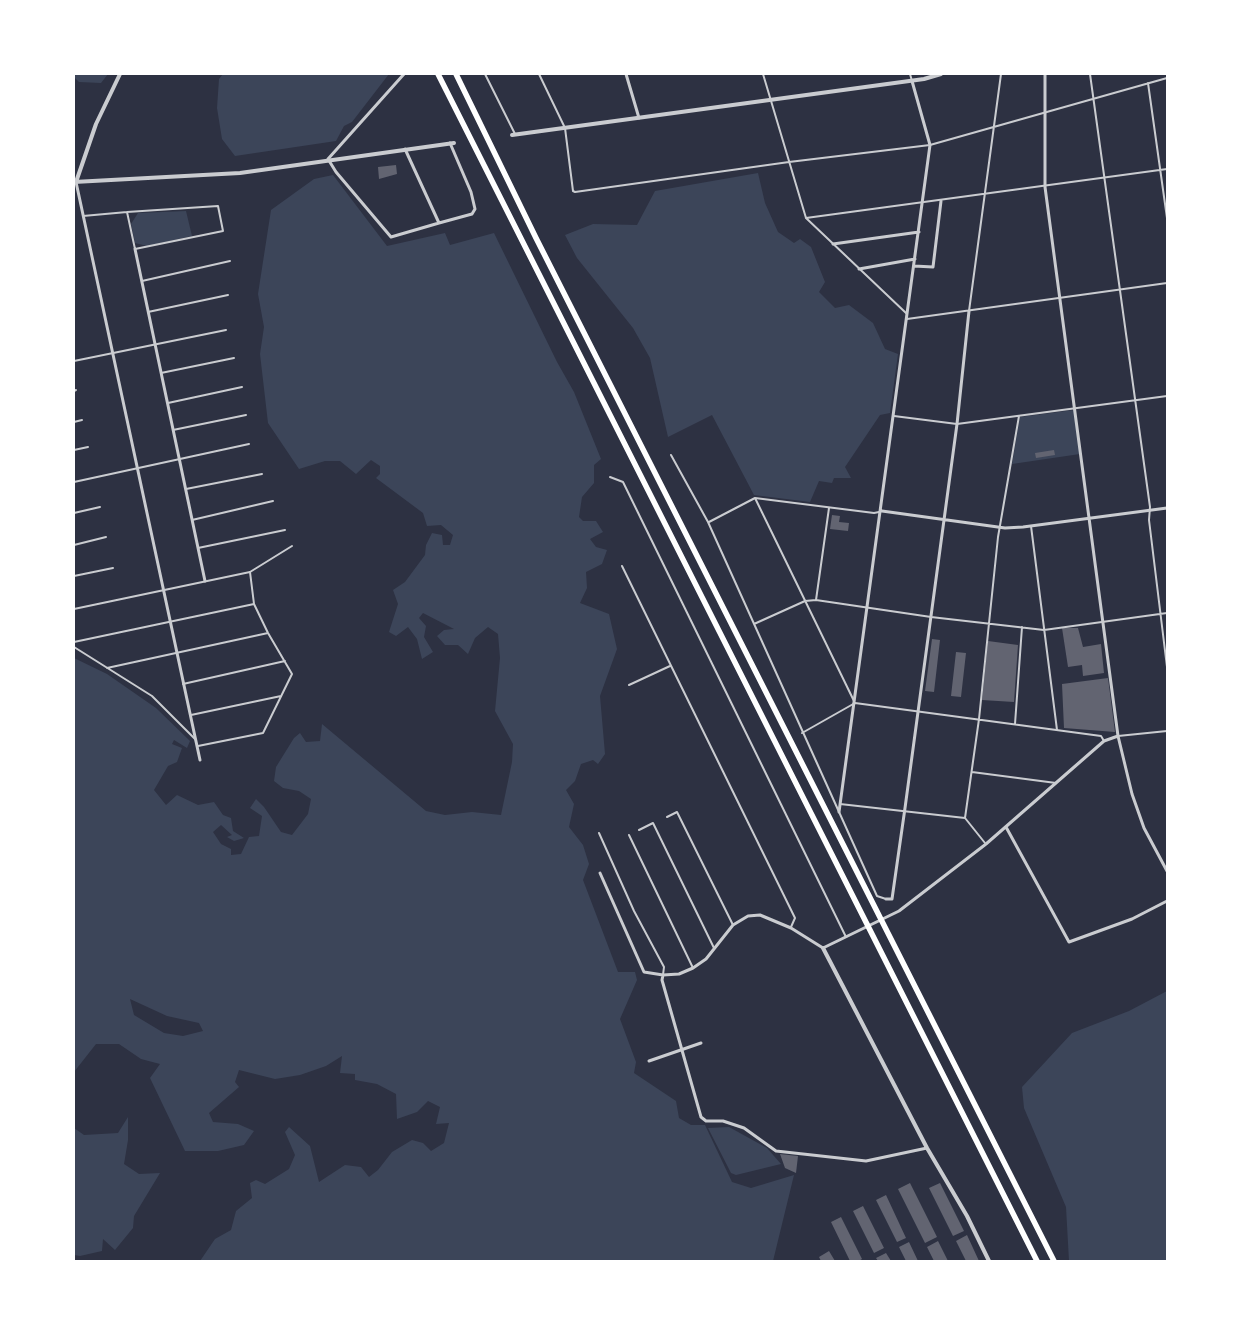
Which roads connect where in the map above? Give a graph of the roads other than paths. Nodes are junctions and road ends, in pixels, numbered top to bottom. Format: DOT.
graph roads {
  1 [pos="120,74"];
  2 [pos="404,74"];
  3 [pos="438,74"];
  4 [pos="456,74"];
  5 [pos="486,74"];
  6 [pos="538,74"];
  7 [pos="626,74"];
  8 [pos="763,74"];
  9 [pos="910,74"];
  10 [pos="941,74"];
  11 [pos="1001,74"];
  12 [pos="1045,74"];
  13 [pos="1090,74"];
  14 [pos="1167,78"];
  15 [pos="912,80"];
  16 [pos="1148,83"];
  17 [pos="1094,99"];
  18 [pos="770,100"];
  19 [pos="1044,114"];
  20 [pos="639,118"];
  21 [pos="565,128"];
  22 [pos="994,128"];
  23 [pos="514,134"];
  24 [pos="452,143"];
  25 [pos="930,146"];
  26 [pos="405,149"];
  27 [pos="328,159"];
  28 [pos="789,162"];
  29 [pos="1167,169"];
  30 [pos="1161,170"];
  31 [pos="1106,179"];
  32 [pos="75,182"];
  33 [pos="1045,187"];
  34 [pos="985,195"];
  35 [pos="941,201"];
  36 [pos="923,204"];
  37 [pos="127,212"];
  38 [pos="83,216"];
  39 [pos="806,218"];
  40 [pos="1167,218"];
  41 [pos="438,223"];
  42 [pos="919,232"];
  43 [pos="834,244"];
  44 [pos="135,249"];
  45 [pos="915,259"];
  46 [pos="230,262"];
  47 [pos="914,266"];
  48 [pos="859,268"];
  49 [pos="142,281"];
  50 [pos="1167,283"];
  51 [pos="1120,290"];
  52 [pos="228,295"];
  53 [pos="1060,298"];
  54 [pos="969,311"];
  55 [pos="148,312"];
  56 [pos="908,317"];
  57 [pos="226,330"];
  58 [pos="155,345"];
  59 [pos="113,354"];
  60 [pos="234,358"];
  61 [pos="74,361"];
  62 [pos="161,373"];
  63 [pos="242,387"];
  64 [pos="1167,396"];
  65 [pos="1136,400"];
  66 [pos="168,403"];
  67 [pos="1076,408"];
  68 [pos="246,415"];
  69 [pos="894,416"];
  70 [pos="1019,416"];
  71 [pos="82,420"];
  72 [pos="74,422"];
  73 [pos="957,424"];
  74 [pos="173,430"];
  75 [pos="249,444"];
  76 [pos="88,447"];
  77 [pos="74,450"];
  78 [pos="671,455"];
  79 [pos="179,459"];
  80 [pos="137,468"];
  81 [pos="262,474"];
  82 [pos="610,477"];
  83 [pos="74,482"];
  84 [pos="186,489"];
  85 [pos="756,498"];
  86 [pos="273,501"];
  87 [pos="100,507"];
  88 [pos="829,508"];
  89 [pos="1167,508"];
  90 [pos="1150,510"];
  91 [pos="882,511"];
  92 [pos="74,513"];
  93 [pos="1090,518"];
  94 [pos="944,519"];
  95 [pos="192,520"];
  96 [pos="708,522"];
  97 [pos="1031,526"];
  98 [pos="1001,527"];
  99 [pos="285,530"];
  100 [pos="106,537"];
  101 [pos="74,545"];
  102 [pos="292,546"];
  103 [pos="198,548"];
  104 [pos="622,566"];
  105 [pos="113,568"];
  106 [pos="250,572"];
  107 [pos="74,576"];
  108 [pos="206,581"];
  109 [pos="163,590"];
  110 [pos="816,600"];
  111 [pos="805,601"];
  112 [pos="254,604"];
  113 [pos="868,608"];
  114 [pos="74,609"];
  115 [pos="1167,613"];
  116 [pos="1160,614"];
  117 [pos="930,617"];
  118 [pos="170,621"];
  119 [pos="1103,622"];
  120 [pos="990,623"];
  121 [pos="754,624"];
  122 [pos="1022,627"];
  123 [pos="1044,630"];
  124 [pos="268,633"];
  125 [pos="74,642"];
  126 [pos="74,647"];
  127 [pos="176,653"];
  128 [pos="284,661"];
  129 [pos="670,666"];
  130 [pos="1167,667"];
  131 [pos="107,668"];
  132 [pos="183,684"];
  133 [pos="629,685"];
  134 [pos="281,696"];
  135 [pos="855,703"];
  136 [pos="918,711"];
  137 [pos="190,715"];
  138 [pos="980,719"];
  139 [pos="1015,724"];
  140 [pos="1057,730"];
  141 [pos="1167,731"];
  142 [pos="802,733"];
  143 [pos="1118,736"];
  144 [pos="196,740"];
  145 [pos="1104,741"];
  146 [pos="198,746"];
  147 [pos="200,760"];
  148 [pos="972,772"];
  149 [pos="1056,783"];
  150 [pos="840,804"];
  151 [pos="904,811"];
  152 [pos="839,812"];
  153 [pos="667,817"];
  154 [pos="965,818"];
  155 [pos="1006,827"];
  156 [pos="639,830"];
  157 [pos="598,833"];
  158 [pos="629,835"];
  159 [pos="986,844"];
  160 [pos="1167,870"];
  161 [pos="600,873"];
  162 [pos="886,899"];
  163 [pos="1167,901"];
  164 [pos="733,925"];
  165 [pos="791,928"];
  166 [pos="846,937"];
  167 [pos="714,948"];
  168 [pos="823,948"];
  169 [pos="693,968"];
  170 [pos="663,976"];
  171 [pos="701,1043"];
  172 [pos="682,1048"];
  173 [pos="649,1061"];
  174 [pos="927,1148"];
  175 [pos="989,1261"];
  176 [pos="1037,1261"];
  177 [pos="1054,1261"];
  1 -- 32 [label="street"];
  2 -- 27 [label="street"];
  3 -- 176 [label="highway"];
  4 -- 177 [label="highway"];
  5 -- 23 [label="lane"];
  6 -- 21 [label="lane"];
  7 -- 20 [label="street"];
  8 -- 18 [label="lane"];
  9 -- 15 [label="lane"];
  10 -- 15 [label="street"];
  11 -- 22 [label="lane"];
  12 -- 19 [label="street"];
  13 -- 17 [label="lane"];
  14 -- 16 [label="lane"];
  15 -- 18 [label="street"];
  15 -- 25 [label="street"];
  16 -- 17 [label="lane"];
  16 -- 30 [label="lane"];
  17 -- 19 [label="lane"];
  17 -- 31 [label="lane"];
  18 -- 20 [label="street"];
  18 -- 28 [label="lane"];
  19 -- 22 [label="lane"];
  19 -- 33 [label="street"];
  20 -- 21 [label="street"];
  21 -- 23 [label="street"];
  21 -- 28 [label="lane"];
  22 -- 25 [label="lane"];
  22 -- 34 [label="lane"];
  24 -- 26 [label="street"];
  24 -- 41 [label="street"];
  25 -- 28 [label="lane"];
  25 -- 36 [label="street"];
  26 -- 27 [label="street"];
  26 -- 41 [label="street"];
  27 -- 32 [label="street"];
  27 -- 41 [label="street"];
  28 -- 39 [label="lane"];
  29 -- 30 [label="lane"];
  30 -- 31 [label="lane"];
  30 -- 40 [label="lane"];
  31 -- 33 [label="lane"];
  31 -- 51 [label="lane"];
  32 -- 38 [label="street"];
  33 -- 34 [label="lane"];
  33 -- 53 [label="street"];
  34 -- 35 [label="lane"];
  34 -- 54 [label="lane"];
  35 -- 36 [label="lane"];
  35 -- 47 [label="street"];
  36 -- 39 [label="lane"];
  36 -- 42 [label="street"];
  37 -- 38 [label="lane"];
  37 -- 44 [label="lane"];
  37 -- 44 [label="lane"];
  38 -- 59 [label="street"];
  39 -- 43 [label="lane"];
  42 -- 43 [label="street"];
  42 -- 45 [label="street"];
  43 -- 48 [label="lane"];
  44 -- 49 [label="street"];
  45 -- 47 [label="street"];
  45 -- 48 [label="street"];
  46 -- 49 [label="lane"];
  47 -- 56 [label="street"];
  48 -- 56 [label="lane"];
  49 -- 55 [label="street"];
  50 -- 51 [label="lane"];
  51 -- 53 [label="lane"];
  51 -- 65 [label="lane"];
  52 -- 55 [label="lane"];
  53 -- 54 [label="lane"];
  53 -- 67 [label="street"];
  54 -- 56 [label="lane"];
  54 -- 73 [label="street"];
  55 -- 58 [label="street"];
  56 -- 69 [label="street"];
  57 -- 58 [label="lane"];
  58 -- 59 [label="lane"];
  58 -- 62 [label="street"];
  59 -- 61 [label="lane"];
  59 -- 80 [label="street"];
  60 -- 62 [label="lane"];
  62 -- 66 [label="street"];
  63 -- 66 [label="lane"];
  64 -- 65 [label="lane"];
  65 -- 67 [label="lane"];
  65 -- 90 [label="lane"];
  66 -- 74 [label="street"];
  67 -- 70 [label="lane"];
  67 -- 93 [label="street"];
  68 -- 74 [label="lane"];
  69 -- 73 [label="lane"];
  69 -- 91 [label="street"];
  70 -- 73 [label="lane"];
  70 -- 98 [label="lane"];
  71 -- 72 [label="lane"];
  73 -- 94 [label="street"];
  74 -- 79 [label="street"];
  75 -- 79 [label="lane"];
  76 -- 77 [label="lane"];
  78 -- 96 [label="lane"];
  79 -- 80 [label="lane"];
  79 -- 84 [label="street"];
  80 -- 83 [label="lane"];
  80 -- 109 [label="street"];
  81 -- 84 [label="lane"];
  82 -- 166 [label="lane"];
  84 -- 95 [label="street"];
  85 -- 88 [label="lane"];
  85 -- 96 [label="lane"];
  85 -- 111 [label="lane"];
  86 -- 95 [label="lane"];
  87 -- 92 [label="lane"];
  88 -- 91 [label="lane"];
  88 -- 110 [label="lane"];
  89 -- 90 [label="street"];
  90 -- 93 [label="street"];
  90 -- 116 [label="lane"];
  91 -- 94 [label="street"];
  91 -- 113 [label="street"];
  93 -- 97 [label="street"];
  93 -- 119 [label="street"];
  94 -- 98 [label="street"];
  94 -- 117 [label="street"];
  95 -- 103 [label="street"];
  96 -- 121 [label="lane"];
  97 -- 98 [label="street"];
  97 -- 123 [label="lane"];
  98 -- 120 [label="lane"];
  99 -- 103 [label="lane"];
  100 -- 101 [label="lane"];
  102 -- 106 [label="lane"];
  103 -- 108 [label="street"];
  104 -- 129 [label="lane"];
  105 -- 107 [label="lane"];
  106 -- 108 [label="lane"];
  106 -- 112 [label="lane"];
  108 -- 109 [label="lane"];
  109 -- 114 [label="lane"];
  109 -- 118 [label="street"];
  110 -- 111 [label="lane"];
  110 -- 113 [label="lane"];
  111 -- 121 [label="lane"];
  111 -- 135 [label="lane"];
  112 -- 118 [label="lane"];
  112 -- 124 [label="lane"];
  113 -- 117 [label="lane"];
  113 -- 135 [label="street"];
  115 -- 116 [label="lane"];
  116 -- 119 [label="lane"];
  116 -- 130 [label="lane"];
  117 -- 120 [label="lane"];
  117 -- 136 [label="street"];
  118 -- 125 [label="lane"];
  118 -- 127 [label="street"];
  119 -- 123 [label="lane"];
  119 -- 143 [label="street"];
  120 -- 122 [label="lane"];
  120 -- 138 [label="lane"];
  121 -- 142 [label="lane"];
  122 -- 123 [label="lane"];
  122 -- 139 [label="lane"];
  123 -- 140 [label="lane"];
  124 -- 127 [label="lane"];
  124 -- 128 [label="lane"];
  126 -- 131 [label="lane"];
  127 -- 131 [label="lane"];
  127 -- 132 [label="street"];
  128 -- 132 [label="lane"];
  128 -- 134 [label="lane"];
  129 -- 133 [label="lane"];
  129 -- 165 [label="lane"];
  131 -- 144 [label="lane"];
  132 -- 137 [label="street"];
  134 -- 137 [label="lane"];
  134 -- 146 [label="lane"];
  135 -- 136 [label="lane"];
  135 -- 142 [label="lane"];
  135 -- 150 [label="street"];
  136 -- 138 [label="lane"];
  136 -- 151 [label="street"];
  137 -- 144 [label="street"];
  138 -- 139 [label="lane"];
  138 -- 148 [label="lane"];
  139 -- 140 [label="lane"];
  140 -- 145 [label="lane"];
  141 -- 143 [label="lane"];
  142 -- 152 [label="lane"];
  143 -- 145 [label="street"];
  143 -- 160 [label="street"];
  144 -- 146 [label="street"];
  145 -- 149 [label="street"];
  146 -- 147 [label="street"];
  148 -- 149 [label="lane"];
  148 -- 154 [label="lane"];
  149 -- 155 [label="street"];
  150 -- 151 [label="lane"];
  150 -- 152 [label="street"];
  151 -- 154 [label="lane"];
  151 -- 162 [label="street"];
  152 -- 162 [label="lane"];
  153 -- 164 [label="lane"];
  154 -- 159 [label="lane"];
  155 -- 159 [label="street"];
  155 -- 163 [label="street"];
  156 -- 167 [label="lane"];
  157 -- 170 [label="lane"];
  158 -- 169 [label="lane"];
  159 -- 166 [label="street"];
  161 -- 170 [label="street"];
  164 -- 165 [label="street"];
  164 -- 167 [label="street"];
  165 -- 168 [label="street"];
  166 -- 168 [label="street"];
  167 -- 169 [label="street"];
  168 -- 174 [label="street"];
  169 -- 170 [label="street"];
  170 -- 172 [label="street"];
  171 -- 172 [label="street"];
  172 -- 173 [label="street"];
  172 -- 174 [label="street"];
  174 -- 175 [label="street"];
}
